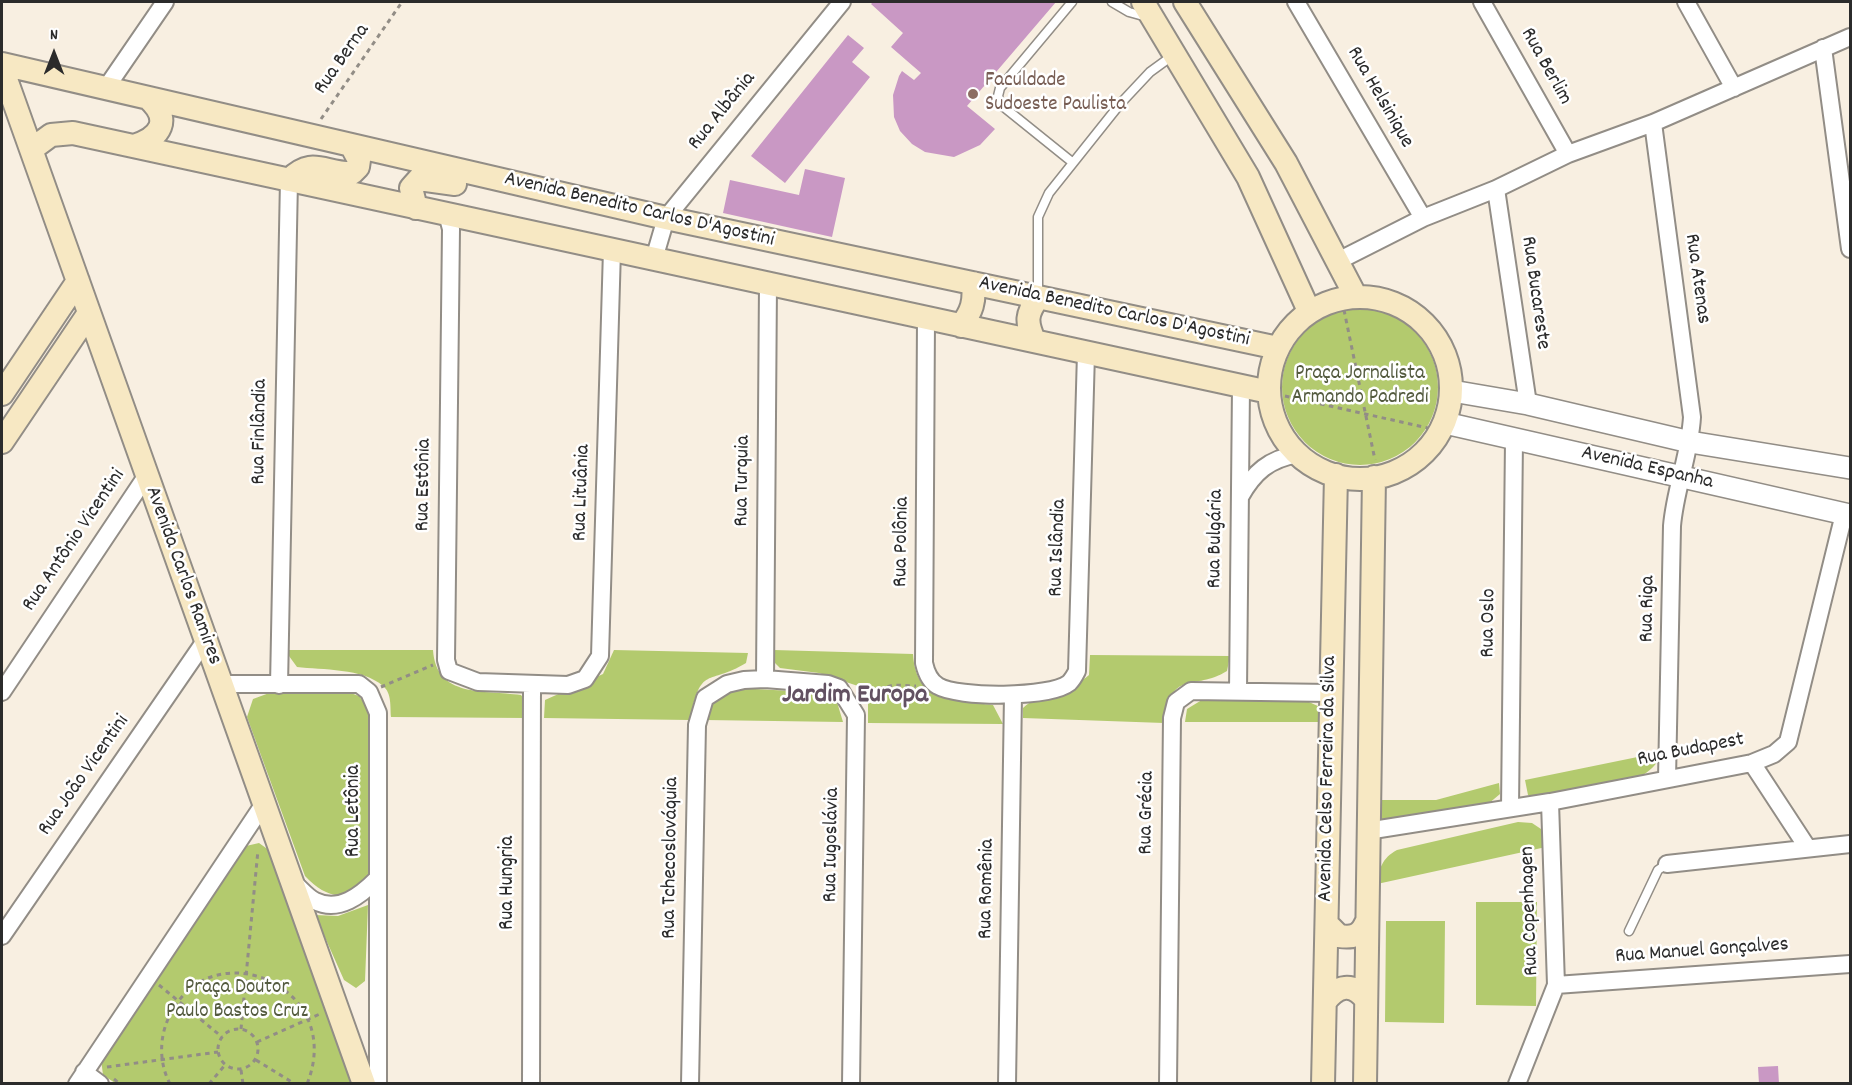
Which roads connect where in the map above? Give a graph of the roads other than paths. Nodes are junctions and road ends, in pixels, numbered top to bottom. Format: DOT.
graph roads {
  1 [pos="165,2"];
  2 [pos="1072,2"];
  3 [pos="1112,2"];
  4 [pos="1296,2"];
  5 [pos="1482,2"];
  6 [pos="1686,2"];
  7 [pos="838,3"];
  8 [pos="1187,3"];
  9 [pos="1148,10"];
  10 [pos="1851,37"];
  11 [pos="1823,48"];
  12 [pos="1175,54"];
  13 [pos="2,66"];
  14 [pos="106,88"];
  15 [pos="1734,88"];
  16 [pos="148,98"];
  17 [pos="1653,123"];
  18 [pos="351,145"];
  19 [pos="134,146"];
  20 [pos="32,149"];
  21 [pos="1568,154"];
  22 [pos="1072,162"];
  23 [pos="491,177"];
  24 [pos="289,180"];
  25 [pos="1496,189"];
  26 [pos="416,208"];
  27 [pos="447,214"];
  28 [pos="666,218"];
  29 [pos="1423,218"];
  30 [pos="1851,249"];
  31 [pos="612,250"];
  32 [pos="654,259"];
  33 [pos="1338,261"];
  34 [pos="78,280"];
  35 [pos="974,283"];
  36 [pos="768,284"];
  37 [pos="1038,298"];
  38 [pos="1349,298"];
  39 [pos="1309,311"];
  40 [pos="88,313"];
  41 [pos="926,319"];
  42 [pos="961,326"];
  43 [pos="39,339"];
  44 [pos="1034,340"];
  45 [pos="1278,348"];
  46 [pos="1086,353"];
  47 [pos="61,354"];
  48 [pos="1241,387"];
  49 [pos="1452,391"];
  50 [pos="1269,392"];
  51 [pos="2,394"];
  52 [pos="1528,404"];
  53 [pos="1442,427"];
  54 [pos="1514,440"];
  55 [pos="2,442"];
  56 [pos="1690,442"];
  57 [pos="1298,454"];
  58 [pos="1851,468"];
  59 [pos="1336,475"];
  60 [pos="147,476"];
  61 [pos="1376,477"];
  62 [pos="1681,477"];
  63 [pos="1240,498"];
  64 [pos="1847,514"];
  65 [pos="205,641"];
  66 [pos="765,679"];
  67 [pos="221,684"];
  68 [pos="532,684"];
  69 [pos="279,685"];
  70 [pos="1238,691"];
  71 [pos="2,692"];
  72 [pos="1330,693"];
  73 [pos="1013,695"];
  74 [pos="1752,763"];
  75 [pos="1667,779"];
  76 [pos="265,802"];
  77 [pos="1550,802"];
  78 [pos="1510,808"];
  79 [pos="1367,831"];
  80 [pos="1851,844"];
  81 [pos="1807,847"];
  82 [pos="1666,864"];
  83 [pos="377,879"];
  84 [pos="293,882"];
  85 [pos="1366,923"];
  86 [pos="1327,924"];
  87 [pos="1629,931"];
  88 [pos="2,936"];
  89 [pos="1851,964"];
  90 [pos="1556,985"];
  91 [pos="1365,1000"];
  92 [pos="1324,1002"];
  93 [pos="81,1078"];
  94 [pos="100,1083"];
  95 [pos="364,1083"];
  96 [pos="378,1083"];
  97 [pos="531,1083"];
  98 [pos="690,1083"];
  99 [pos="851,1083"];
  100 [pos="1007,1083"];
  101 [pos="1168,1083"];
  102 [pos="1323,1083"];
  103 [pos="1365,1083"];
  104 [pos="1517,1083"];
  1 -- 14 [label="street"];
  2 -- 22 [label="lane"];
  3 -- 9 [label="lane"];
  4 -- 29 [label="street, Rua Helsinique"];
  5 -- 21 [label="street, Rua Berlim"];
  6 -- 15 [label="street"];
  7 -- 28 [label="street, Rua Albânia"];
  8 -- 9 [label="main road"];
  8 -- 33 [label="main road"];
  9 -- 12 [label="main road"];
  10 -- 11 [label="street"];
  11 -- 15 [label="street"];
  11 -- 30 [label="street"];
  12 -- 22 [label="lane"];
  12 -- 39 [label="main road"];
  13 -- 14 [label="main road, Avenida Benedito Carlos D'Agostini"];
  13 -- 20 [label="main road, Avenida Carlos Ramires"];
  14 -- 16 [label="main road, Avenida Benedito Carlos D'Agostini"];
  15 -- 17 [label="street"];
  16 -- 18 [label="main road, Avenida Benedito Carlos D'Agostini"];
  16 -- 19 [label="main road"];
  17 -- 21 [label="street"];
  17 -- 56 [label="street, Rua Atenas"];
  18 -- 23 [label="main road, Avenida Benedito Carlos D'Agostini"];
  18 -- 24 [label="main road"];
  19 -- 20 [label="main road, Avenida Benedito Carlos D'Agostini"];
  19 -- 24 [label="main road, Avenida Benedito Carlos D'Agostini"];
  20 -- 34 [label="main road, Avenida Carlos Ramires"];
  21 -- 25 [label="street"];
  22 -- 37 [label="lane"];
  23 -- 26 [label="main road"];
  23 -- 28 [label="main road, Avenida Benedito Carlos D'Agostini"];
  24 -- 26 [label="main road, Avenida Benedito Carlos D'Agostini"];
  24 -- 69 [label="street, Rua Finlândia"];
  25 -- 29 [label="street"];
  25 -- 52 [label="street, Rua Bucareste"];
  26 -- 27 [label="main road, Avenida Benedito Carlos D'Agostini"];
  27 -- 31 [label="main road, Avenida Benedito Carlos D'Agostini"];
  27 -- 68 [label="street, Rua Estônia"];
  28 -- 32 [label="street, Rua Albânia"];
  28 -- 35 [label="main road, Avenida Benedito Carlos D'Agostini"];
  29 -- 33 [label="street"];
  31 -- 32 [label="main road, Avenida Benedito Carlos D'Agostini"];
  31 -- 68 [label="street, Rua Lituânia"];
  32 -- 36 [label="main road, Avenida Benedito Carlos D'Agostini"];
  33 -- 38 [label="main road"];
  34 -- 40 [label="main road, Avenida Carlos Ramires"];
  34 -- 43 [label="main road"];
  35 -- 37 [label="main road, Avenida Benedito Carlos D'Agostini"];
  35 -- 42 [label="main road"];
  36 -- 41 [label="main road, Avenida Benedito Carlos D'Agostini"];
  36 -- 66 [label="street, Rua Turquia"];
  37 -- 44 [label="main road"];
  37 -- 45 [label="main road, Avenida Benedito Carlos D'Agostini"];
  38 -- 39 [label="main road"];
  38 -- 49 [label="main road"];
  39 -- 45 [label="main road"];
  40 -- 47 [label="main road"];
  40 -- 60 [label="main road, Avenida Carlos Ramires"];
  41 -- 42 [label="main road, Avenida Benedito Carlos D'Agostini"];
  41 -- 73 [label="street, Rua Polônia"];
  42 -- 44 [label="main road, Avenida Benedito Carlos D'Agostini"];
  43 -- 47 [label="main road"];
  43 -- 51 [label="main road"];
  44 -- 46 [label="main road, Avenida Benedito Carlos D'Agostini"];
  45 -- 50 [label="main road"];
  46 -- 48 [label="main road, Avenida Benedito Carlos D'Agostini"];
  46 -- 73 [label="street, Rua Islândia"];
  47 -- 55 [label="main road"];
  48 -- 50 [label="main road, Avenida Benedito Carlos D'Agostini"];
  48 -- 63 [label="street, Rua Bulgária"];
  49 -- 52 [label="street, Avenida Espanha"];
  49 -- 53 [label="main road"];
  50 -- 57 [label="main road"];
  52 -- 56 [label="street, Avenida Espanha"];
  53 -- 54 [label="street, Avenida Espanha"];
  53 -- 61 [label="main road"];
  54 -- 62 [label="street, Avenida Espanha"];
  54 -- 78 [label="street, Rua Oslo"];
  56 -- 58 [label="street, Avenida Espanha"];
  56 -- 62 [label="street, Rua Riga"];
  57 -- 59 [label="main road"];
  57 -- 63 [label="street"];
  59 -- 61 [label="main road"];
  59 -- 72 [label="main road, Avenida Celso Ferreira da Silva"];
  60 -- 65 [label="main road, Avenida Carlos Ramires"];
  60 -- 71 [label="street, Rua Antônio Vicentini"];
  61 -- 79 [label="main road, Avenida Celso Ferreira da Silva"];
  62 -- 64 [label="street, Avenida Espanha"];
  62 -- 75 [label="street, Rua Riga"];
  63 -- 70 [label="street, Rua Bulgária"];
  64 -- 74 [label="street, Rua Budapest"];
  65 -- 67 [label="main road, Avenida Carlos Ramires"];
  65 -- 88 [label="street, Rua João Vicentini"];
  66 -- 98 [label="street, Rua Tchecoslováquia"];
  66 -- 99 [label="street, Rua Iugoslávia"];
  67 -- 69 [label="street"];
  67 -- 76 [label="main road, Avenida Carlos Ramires"];
  68 -- 97 [label="street, Rua Hungria"];
  69 -- 83 [label="street, Rua Letônia"];
  70 -- 72 [label="street, Rua Grécia"];
  70 -- 101 [label="street, Rua Grécia"];
  72 -- 86 [label="main road, Avenida Celso Ferreira da Silva"];
  73 -- 100 [label="street, Rua Romênia"];
  74 -- 75 [label="street, Rua Budapest"];
  74 -- 81 [label="street"];
  75 -- 77 [label="street, Rua Budapest"];
  76 -- 84 [label="main road, Avenida Carlos Ramires"];
  76 -- 93 [label="street"];
  77 -- 78 [label="street, Rua Budapest"];
  77 -- 90 [label="street, Rua Copenhagen"];
  78 -- 79 [label="street, Rua Budapest"];
  79 -- 85 [label="main road, Avenida Celso Ferreira da Silva"];
  80 -- 81 [label="street"];
  81 -- 82 [label="street"];
  82 -- 87 [label="lane"];
  83 -- 84 [label="street"];
  83 -- 96 [label="street, Rua Letônia"];
  84 -- 95 [label="main road, Avenida Carlos Ramires"];
  85 -- 86 [label="main road"];
  85 -- 91 [label="main road, Avenida Celso Ferreira da Silva"];
  86 -- 92 [label="main road, Avenida Celso Ferreira da Silva"];
  89 -- 90 [label="street, Rua Manuel Gonçalves"];
  90 -- 104 [label="street, Rua Copenhagen"];
  91 -- 92 [label="main road"];
  91 -- 103 [label="main road, Avenida Celso Ferreira da Silva"];
  92 -- 102 [label="main road, Avenida Celso Ferreira da Silva"];
  93 -- 94 [label="street"];
}
